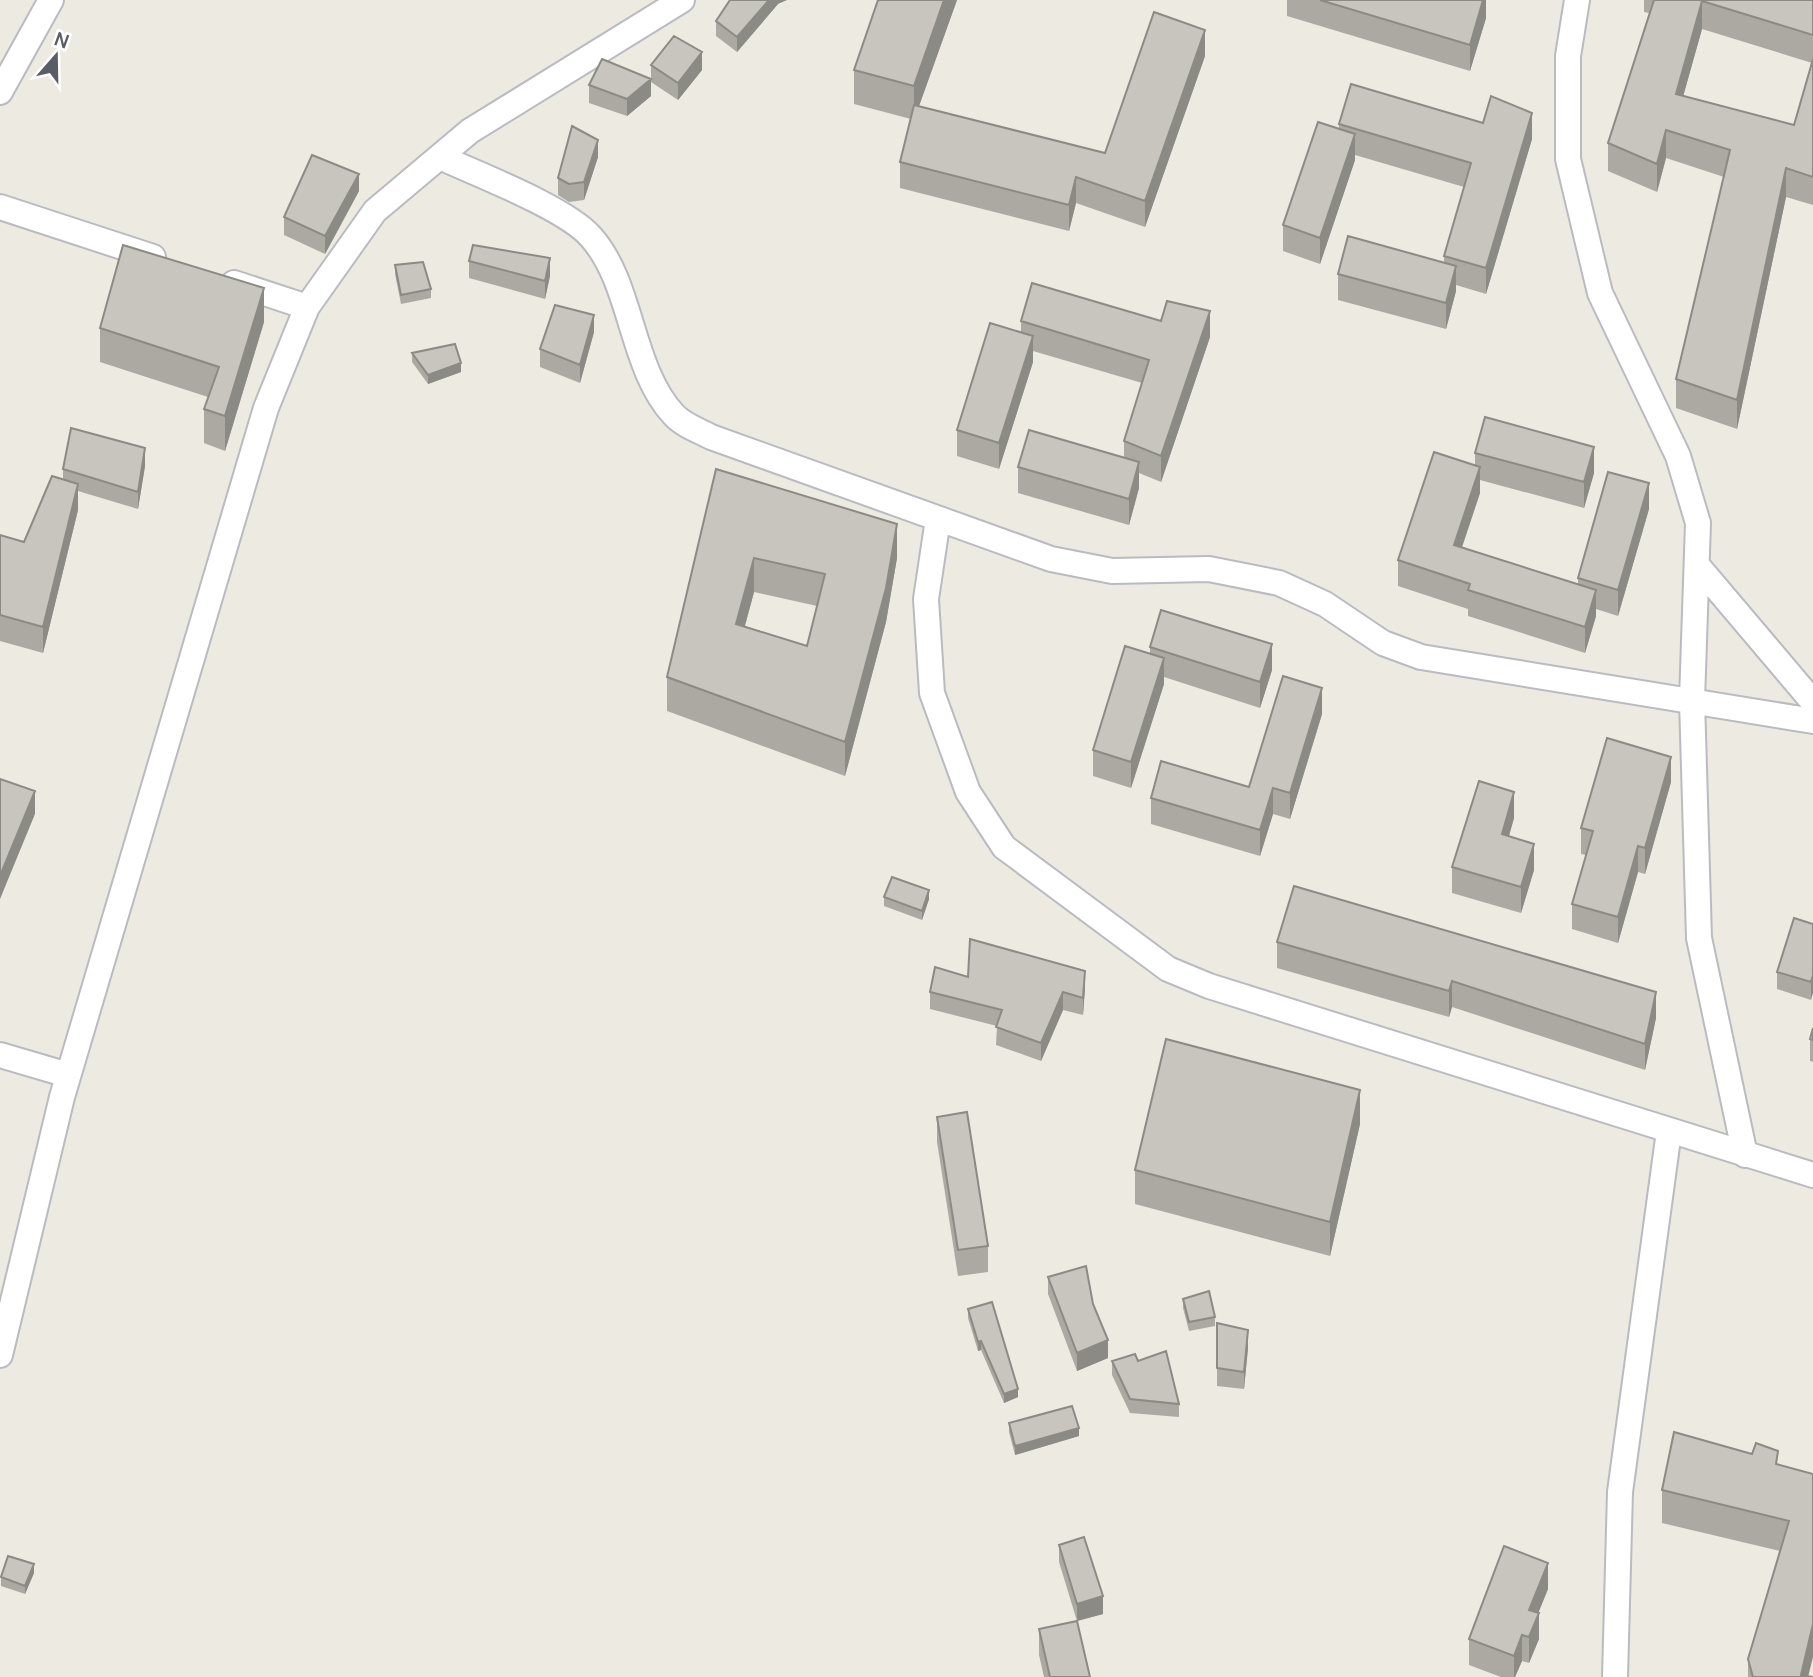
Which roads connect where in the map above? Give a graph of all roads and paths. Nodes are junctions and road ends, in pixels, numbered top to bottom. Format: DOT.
graph roads {
  1 [pos="51,0"];
  2 [pos="682,0"];
  3 [pos="1577,0"];
  4 [pos="0,92"];
  5 [pos="440,157"];
  6 [pos="0,207"];
  7 [pos="179,265"];
  8 [pos="217,278"];
  9 [pos="307,307"];
  10 [pos="938,519"];
  11 [pos="1697,565"];
  12 [pos="1692,700"];
  13 [pos="1813,702"];
  14 [pos="1813,721"];
  15 [pos="0,1055"];
  16 [pos="68,1075"];
  17 [pos="1669,1131"];
  18 [pos="1745,1155"];
  19 [pos="1813,1175"];
  20 [pos="0,1355"];
  21 [pos="1615,1677"];
  1 -- 4 [label="street"];
  2 -- 5 [label="street"];
  3 -- 11 [label="street"];
  5 -- 9 [label="street"];
  5 -- 10 [label="street"];
  6 -- 7 [label="street"];
  8 -- 9 [label="street"];
  9 -- 16 [label="street"];
  10 -- 12 [label="street"];
  10 -- 17 [label="street"];
  11 -- 12 [label="street"];
  11 -- 13 [label="street"];
  12 -- 14 [label="street"];
  12 -- 18 [label="street"];
  15 -- 16 [label="street"];
  16 -- 20 [label="street"];
  17 -- 18 [label="street"];
  17 -- 21 [label="street"];
  18 -- 19 [label="street"];
}
